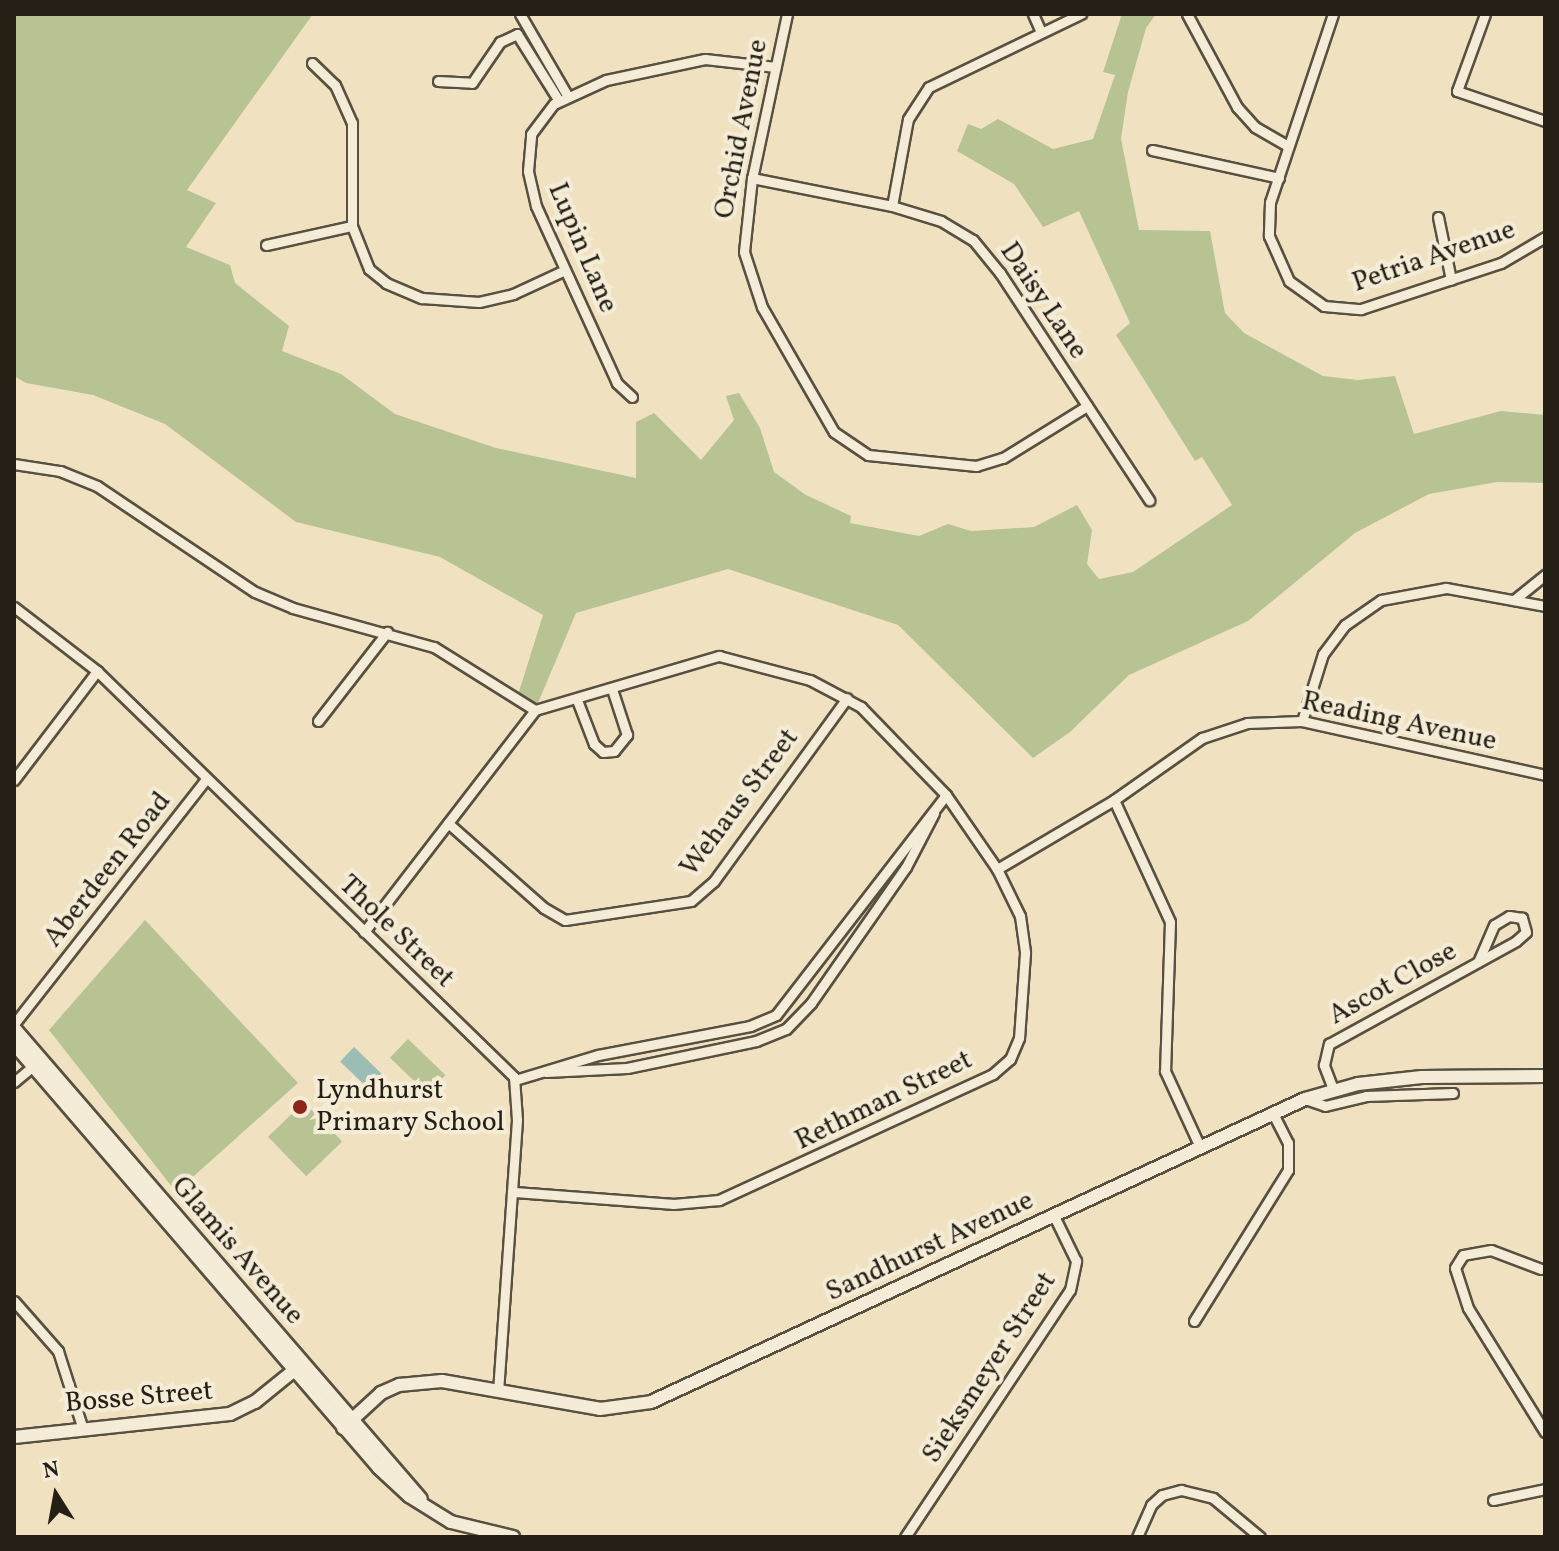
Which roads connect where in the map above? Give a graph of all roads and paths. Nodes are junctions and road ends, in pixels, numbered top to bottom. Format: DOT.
graph roads {
  1 [pos="520,14"];
  2 [pos="787,14"];
  3 [pos="1033,14"];
  4 [pos="1081,14"];
  5 [pos="1187,14"];
  6 [pos="1333,14"];
  7 [pos="1485,14"];
  8 [pos="1041,32"];
  9 [pos="312,63"];
  10 [pos="776,67"];
  11 [pos="438,81"];
  12 [pos="563,98"];
  13 [pos="1545,121"];
  14 [pos="1288,146"];
  15 [pos="1152,150"];
  16 [pos="752,178"];
  17 [pos="1279,178"];
  18 [pos="892,206"];
  19 [pos="1438,217"];
  20 [pos="352,226"];
  21 [pos="1545,237"];
  22 [pos="266,245"];
  23 [pos="565,270"];
  24 [pos="1451,280"];
  25 [pos="632,397"];
  26 [pos="1087,406"];
  27 [pos="14,464"];
  28 [pos="1149,500"];
  29 [pos="1545,575"];
  30 [pos="1514,600"];
  31 [pos="1545,606"];
  32 [pos="14,607"];
  33 [pos="387,632"];
  34 [pos="97,671"];
  35 [pos="612,689"];
  36 [pos="847,698"];
  37 [pos="577,700"];
  38 [pos="535,710"];
  39 [pos="318,721"];
  40 [pos="1302,721"];
  41 [pos="1545,775"];
  42 [pos="206,779"];
  43 [pos="14,780"];
  44 [pos="946,795"];
  45 [pos="1114,800"];
  46 [pos="936,809"];
  47 [pos="448,823"];
  48 [pos="997,869"];
  49 [pos="364,932"];
  50 [pos="1478,962"];
  51 [pos="14,1026"];
  52 [pos="14,1044"];
  53 [pos="38,1062"];
  54 [pos="543,1072"];
  55 [pos="1545,1076"];
  56 [pos="515,1080"];
  57 [pos="14,1082"];
  58 [pos="1333,1089"];
  59 [pos="1453,1093"];
  60 [pos="1305,1099"];
  61 [pos="1273,1114"];
  62 [pos="1200,1147"];
  63 [pos="512,1192"];
  64 [pos="1054,1216"];
  65 [pos="1541,1269"];
  66 [pos="226,1283"];
  67 [pos="14,1301"];
  68 [pos="257,1308"];
  69 [pos="246,1318"];
  70 [pos="1194,1321"];
  71 [pos="297,1368"];
  72 [pos="498,1390"];
  73 [pos="347,1424"];
  74 [pos="82,1426"];
  75 [pos="1545,1432"];
  76 [pos="14,1437"];
  77 [pos="1545,1489"];
  78 [pos="1493,1500"];
  79 [pos="466,1532"];
  80 [pos="513,1537"];
  81 [pos="905,1537"];
  82 [pos="1137,1537"];
  83 [pos="1260,1537"];
  1 -- 12 [label="street"];
  2 -- 10 [label="street, Orchid Avenue"];
  3 -- 8 [label="street"];
  4 -- 8 [label="street"];
  5 -- 14 [label="street"];
  6 -- 14 [label="street, Petria Avenue"];
  7 -- 13 [label="street"];
  8 -- 18 [label="street"];
  9 -- 20 [label="street"];
  10 -- 12 [label="street"];
  10 -- 16 [label="street, Orchid Avenue"];
  11 -- 12 [label="street"];
  12 -- 23 [label="street, Lupin Lane"];
  14 -- 17 [label="street, Petria Avenue"];
  15 -- 17 [label="street"];
  16 -- 18 [label="street, Daisy Lane"];
  16 -- 26 [label="street, Orchid Avenue"];
  17 -- 24 [label="street, Petria Avenue"];
  18 -- 26 [label="street, Daisy Lane"];
  19 -- 24 [label="street"];
  20 -- 22 [label="street"];
  20 -- 23 [label="street"];
  21 -- 24 [label="street, Petria Avenue"];
  23 -- 25 [label="street, Lupin Lane"];
  26 -- 28 [label="street, Daisy Lane"];
  27 -- 33 [label="street"];
  29 -- 30 [label="street"];
  30 -- 31 [label="street"];
  30 -- 40 [label="street"];
  32 -- 34 [label="street, Thole Street"];
  33 -- 38 [label="street"];
  33 -- 39 [label="street"];
  34 -- 42 [label="street, Thole Street"];
  34 -- 43 [label="street"];
  35 -- 36 [label="street, Rethman Street"];
  35 -- 37 [label="street, Rethman Street"];
  35 -- 37 [label="street"];
  36 -- 44 [label="street, Rethman Street"];
  36 -- 47 [label="street, Wehaus Street"];
  37 -- 38 [label="street, Rethman Street"];
  38 -- 47 [label="street"];
  40 -- 41 [label="street, Reading Avenue"];
  40 -- 45 [label="street, Reading Avenue"];
  42 -- 49 [label="street, Thole Street"];
  42 -- 51 [label="street, Aberdeen Road"];
  44 -- 46 [label="street"];
  44 -- 48 [label="street, Rethman Street"];
  45 -- 48 [label="street, Reading Avenue"];
  45 -- 62 [label="street"];
  46 -- 54 [label="street"];
  46 -- 54 [label="street"];
  47 -- 49 [label="street"];
  48 -- 63 [label="street, Rethman Street"];
  49 -- 56 [label="street, Thole Street"];
  50 -- 50 [label="street, Ascot Close"];
  50 -- 58 [label="street, Ascot Close"];
  51 -- 53 [label="street, Glamis Avenue"];
  52 -- 53 [label="street, Glamis Avenue"];
  53 -- 57 [label="street"];
  53 -- 66 [label="street, Glamis Avenue"];
  54 -- 56 [label="street"];
  55 -- 58 [label="street, Sandhurst Avenue"];
  56 -- 63 [label="street"];
  58 -- 60 [label="street, Sandhurst Avenue"];
  59 -- 60 [label="street"];
  60 -- 61 [label="street, Sandhurst Avenue"];
  61 -- 62 [label="street, Sandhurst Avenue"];
  61 -- 70 [label="street"];
  62 -- 64 [label="street, Sandhurst Avenue"];
  63 -- 72 [label="street"];
  64 -- 72 [label="street, Sandhurst Avenue"];
  64 -- 81 [label="street, Sieksmeyer Street"];
  65 -- 75 [label="street"];
  66 -- 68 [label="street, Glamis Avenue"];
  66 -- 69 [label="street, Glamis Avenue"];
  67 -- 74 [label="street"];
  68 -- 69 [label="street"];
  68 -- 71 [label="street, Glamis Avenue"];
  69 -- 71 [label="street, Glamis Avenue"];
  71 -- 73 [label="street, Glamis Avenue"];
  71 -- 74 [label="street, Bosse Street"];
  72 -- 73 [label="street, Sandhurst Avenue"];
  73 -- 79 [label="street, Glamis Avenue"];
  74 -- 76 [label="street, Bosse Street"];
  77 -- 78 [label="street"];
  79 -- 80 [label="street, Glamis Avenue"];
  82 -- 83 [label="street"];
}
